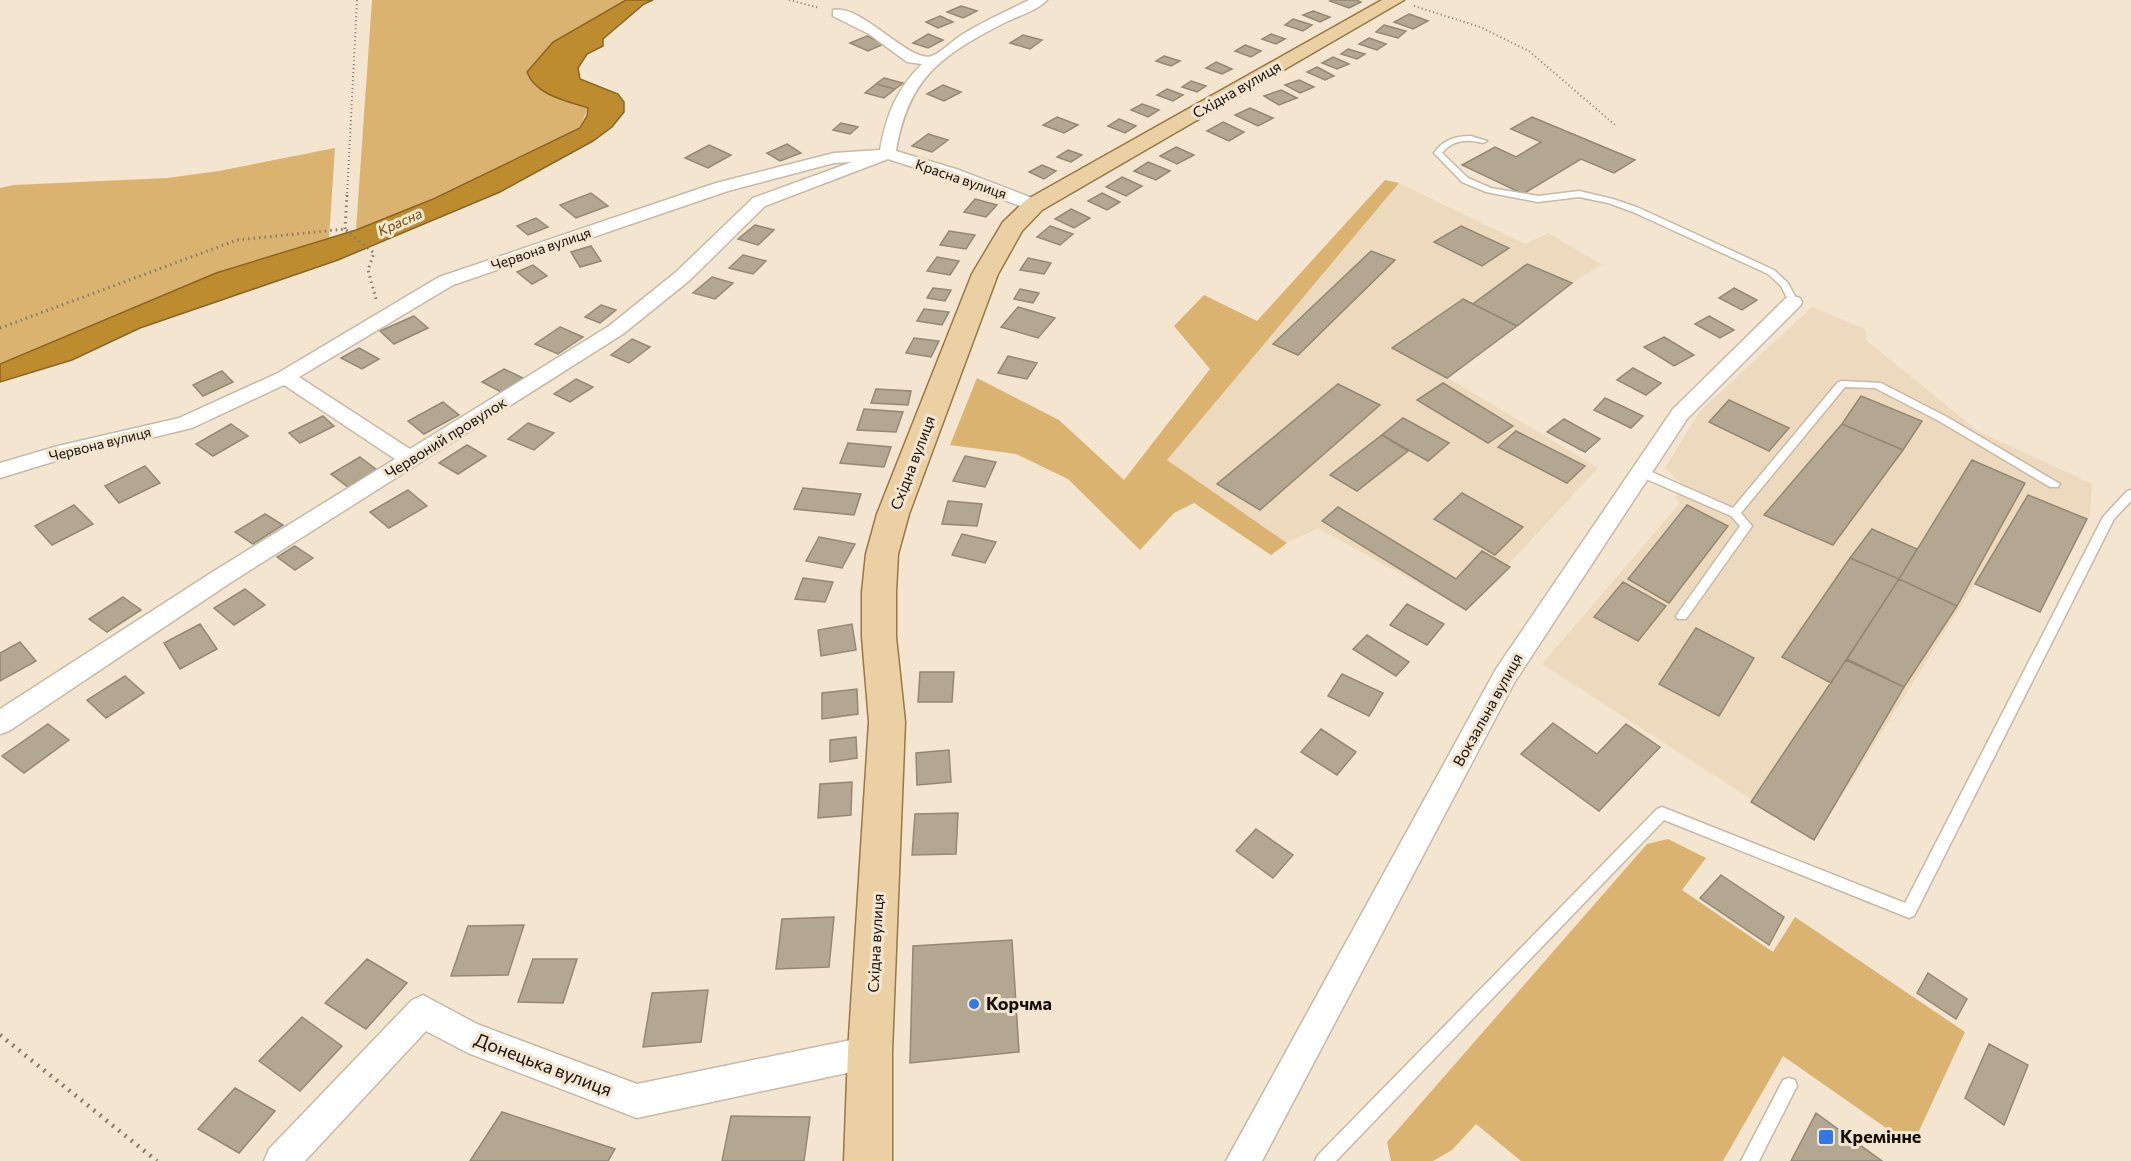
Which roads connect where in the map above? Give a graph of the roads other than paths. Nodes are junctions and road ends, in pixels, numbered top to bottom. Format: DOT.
graph roads {
  1 [pos="1040,0"];
  2 [pos="1402,2"];
  3 [pos="838,14"];
  4 [pos="937,61"];
  5 [pos="1483,141"];
  6 [pos="887,154"];
  7 [pos="1034,205"];
  8 [pos="1793,302"];
  9 [pos="285,377"];
  10 [pos="412,460"];
  11 [pos="0,471"];
  12 [pos="1641,472"];
  13 [pos="2054,484"];
  14 [pos="2131,494"];
  15 [pos="1736,513"];
  16 [pos="1682,616"];
  17 [pos="0,723"];
  18 [pos="870,1052"];
  19 [pos="1789,1086"];
  20 [pos="281,1161"];
  21 [pos="868,1161"];
  22 [pos="1244,1161"];
  23 [pos="1324,1161"];
  24 [pos="1750,1161"];
  1 -- 4 [label="street"];
  2 -- 7 [label="main road, Східна вулиця"];
  3 -- 4 [label="street"];
  4 -- 6 [label="street"];
  5 -- 8 [label="lane"];
  6 -- 7 [label="street, Красна вулиця"];
  6 -- 9 [label="street, Червона вулиця"];
  6 -- 10 [label="street, Червоний провулок"];
  7 -- 18 [label="main road, Східна вулиця"];
  8 -- 12 [label="street, Вокзальна вулиця"];
  9 -- 10 [label="street"];
  9 -- 11 [label="street, Червона вулиця"];
  10 -- 17 [label="street, Червоний провулок"];
  12 -- 15 [label="lane"];
  12 -- 22 [label="street, Вокзальна вулиця"];
  13 -- 15 [label="lane"];
  14 -- 23 [label="lane"];
  15 -- 16 [label="lane"];
  18 -- 20 [label="street, Донецька вулиця"];
  18 -- 21 [label="main road, Східна вулиця"];
  19 -- 24 [label="lane"];
}
